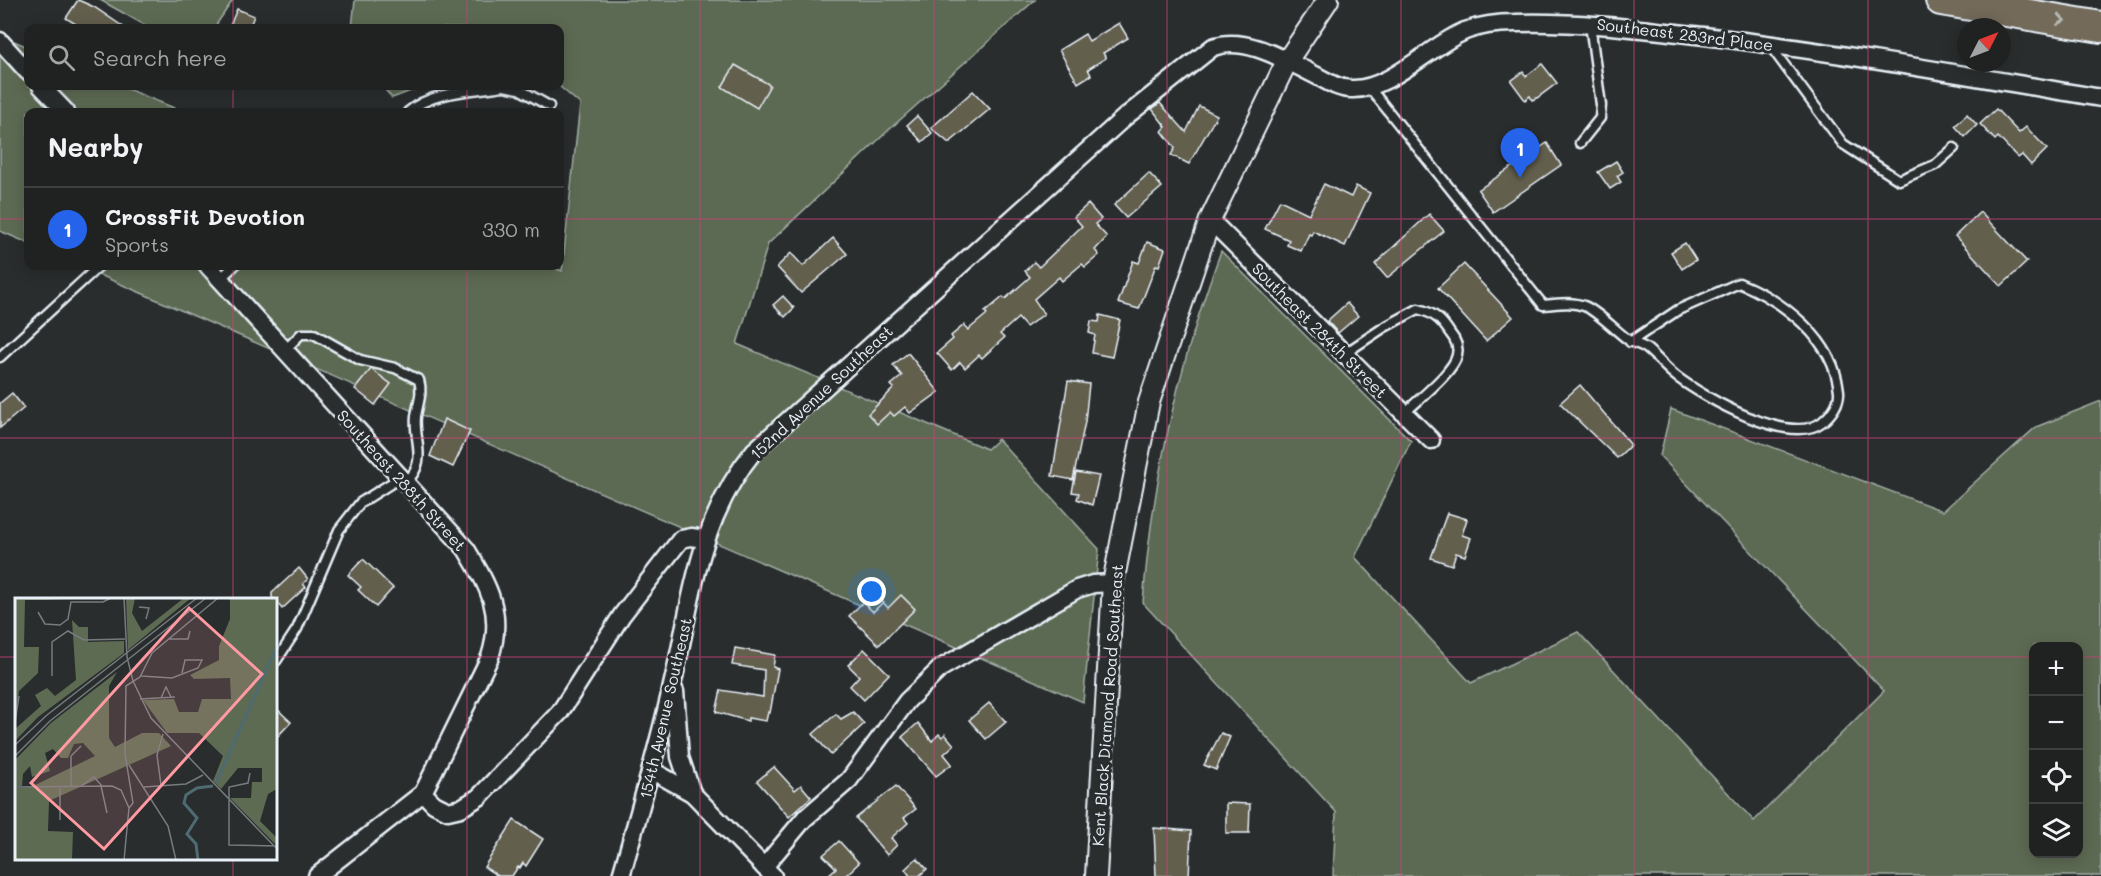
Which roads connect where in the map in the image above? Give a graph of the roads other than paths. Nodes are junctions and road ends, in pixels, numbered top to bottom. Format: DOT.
graph roads {
  1 [pos="1328,0"];
  2 [pos="1941,0"];
  3 [pos="1589,23"];
  4 [pos="2101,27"];
  5 [pos="0,41"];
  6 [pos="1769,44"];
  7 [pos="1287,61"];
  8 [pos="24,68"];
  9 [pos="1369,87"];
  10 [pos="45,90"];
  11 [pos="481,90"];
  12 [pos="522,90"];
  13 [pos="2101,98"];
  14 [pos="549,106"];
  15 [pos="62,108"];
  16 [pos="413,108"];
  17 [pos="1580,143"];
  18 [pos="1954,148"];
  19 [pos="1210,220"];
  20 [pos="95,270"];
  21 [pos="212,270"];
  22 [pos="230,270"];
  23 [pos="220,279"];
  24 [pos="1630,342"];
  25 [pos="285,350"];
  26 [pos="1344,354"];
  27 [pos="0,357"];
  28 [pos="1404,414"];
  29 [pos="1431,440"];
  30 [pos="404,480"];
  31 [pos="705,540"];
  32 [pos="1113,583"];
  33 [pos="278,657"];
  34 [pos="674,676"];
  35 [pos="651,770"];
  36 [pos="423,793"];
  37 [pos="692,793"];
  38 [pos="768,872"];
  39 [pos="317,876"];
  40 [pos="621,876"];
  41 [pos="1096,876"];
  1 -- 7 [label="street"];
  2 -- 4 [label="highway, one-way"];
  3 -- 6 [label="street, Southeast 283rd Place"];
  3 -- 9 [label="street, Southeast 283rd Place"];
  3 -- 17 [label="lane"];
  5 -- 8 [label="street"];
  6 -- 13 [label="street, Southeast 283rd Place"];
  6 -- 18 [label="lane"];
  7 -- 9 [label="street"];
  7 -- 19 [label="street, Kent Black Diamond Road Southeast"];
  7 -- 31 [label="street, 152nd Avenue Southeast"];
  9 -- 24 [label="lane"];
  10 -- 15 [label="street"];
  11 -- 16 [label="lane"];
  12 -- 14 [label="lane"];
  19 -- 26 [label="street, Southeast 284th Street"];
  19 -- 32 [label="street, Kent Black Diamond Road Southeast"];
  20 -- 27 [label="lane"];
  21 -- 23 [label="street, Southeast 288th Street"];
  22 -- 23 [label="lane"];
  23 -- 25 [label="street, Southeast 288th Street"];
  24 -- 24 [label="lane"];
  25 -- 30 [label="street, Southeast 288th Street"];
  25 -- 30 [label="lane"];
  26 -- 28 [label="street, Southeast 284th Street"];
  26 -- 28 [label="lane"];
  28 -- 29 [label="street, Southeast 284th Street"];
  30 -- 33 [label="lane"];
  30 -- 36 [label="street, Southeast 288th Street"];
  31 -- 34 [label="street, 154th Avenue Southeast"];
  31 -- 36 [label="street"];
  32 -- 38 [label="street"];
  32 -- 41 [label="street, Kent Black Diamond Road Southeast"];
  34 -- 35 [label="street, 154th Avenue Southeast"];
  34 -- 37 [label="street"];
  35 -- 37 [label="street"];
  35 -- 40 [label="street, 154th Avenue Southeast"];
  36 -- 39 [label="street"];
  37 -- 38 [label="street"];
}
